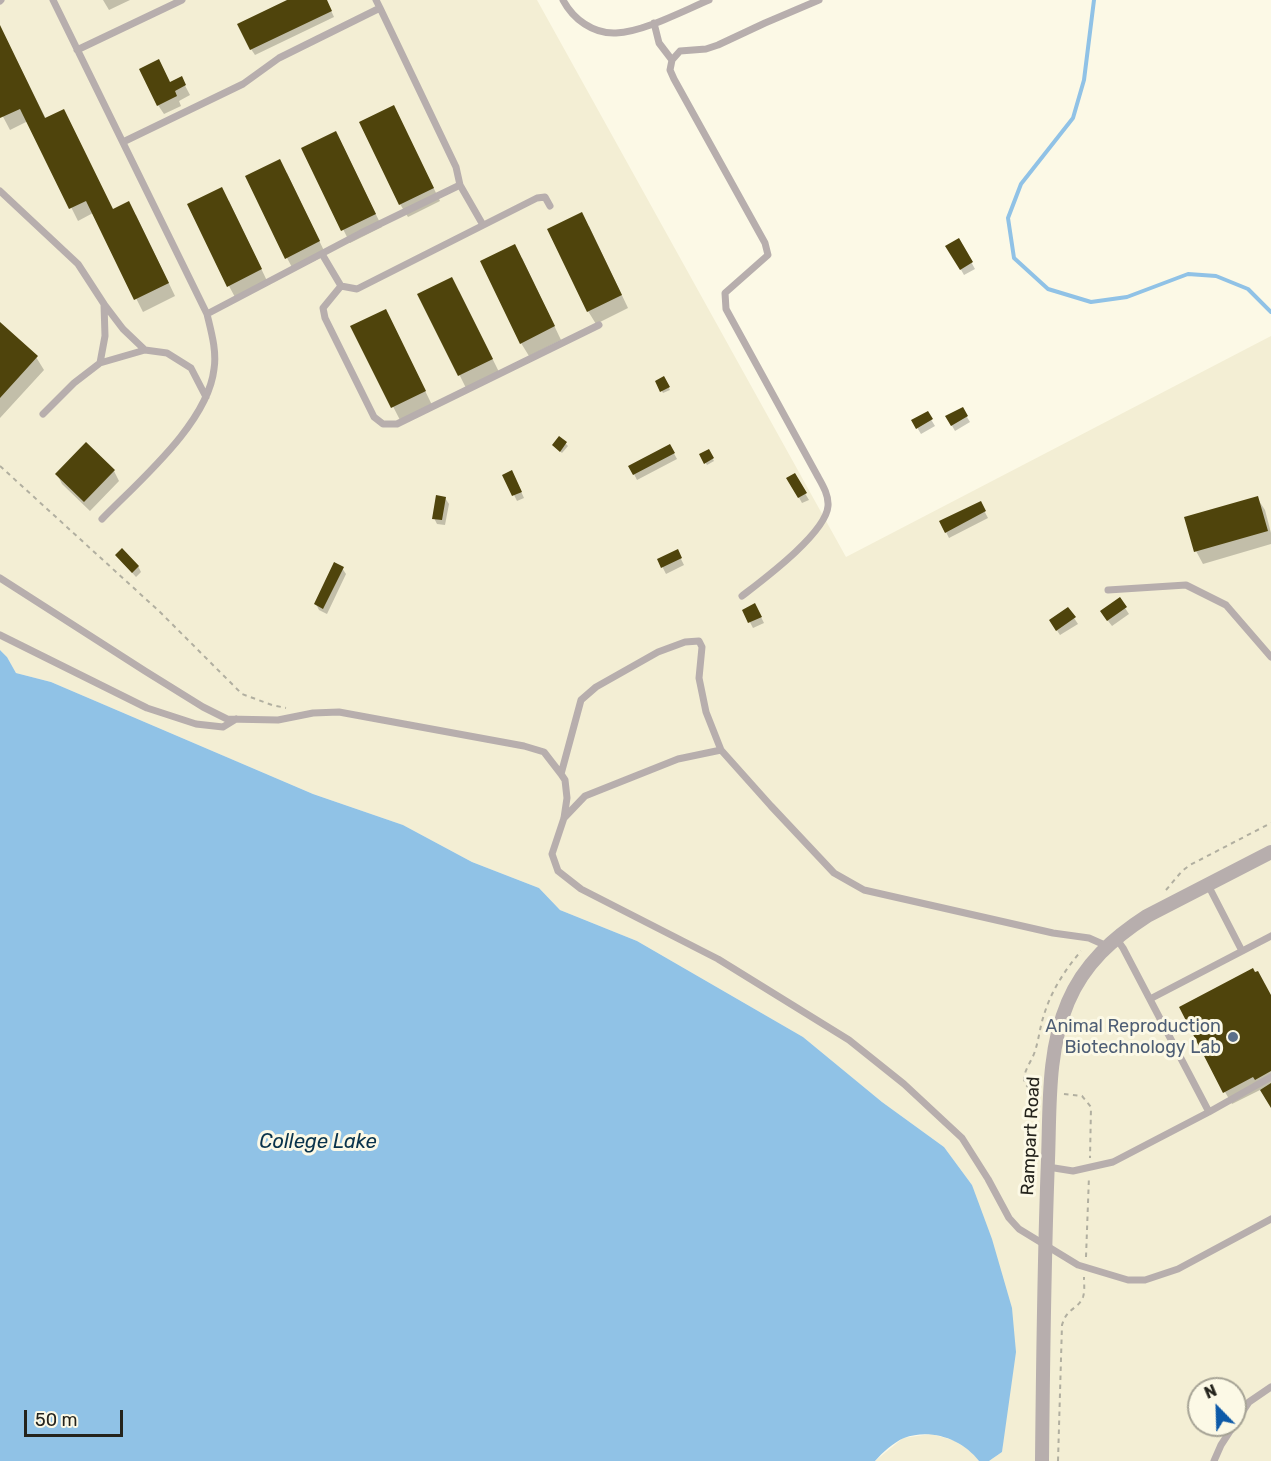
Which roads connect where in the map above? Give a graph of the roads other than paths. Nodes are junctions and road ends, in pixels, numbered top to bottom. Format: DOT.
graph roads {
  1 [pos="53,0"];
  2 [pos="182,0"];
  3 [pos="376,0"];
  4 [pos="562,0"];
  5 [pos="819,0"];
  6 [pos="704,1"];
  7 [pos="380,8"];
  8 [pos="654,23"];
  9 [pos="77,50"];
  10 [pos="672,60"];
  11 [pos="123,142"];
  12 [pos="460,185"];
  13 [pos="0,191"];
  14 [pos="550,206"];
  15 [pos="483,225"];
  16 [pos="322,254"];
  17 [pos="341,286"];
  18 [pos="104,304"];
  19 [pos="207,314"];
  20 [pos="599,325"];
  21 [pos="145,350"];
  22 [pos="100,363"];
  23 [pos="206,397"];
  24 [pos="44,414"];
  25 [pos="102,519"];
  26 [pos="0,578"];
  27 [pos="1108,590"];
  28 [pos="742,596"];
  29 [pos="0,634"];
  30 [pos="1271,657"];
  31 [pos="236,719"];
  32 [pos="721,750"];
  33 [pos="561,774"];
  34 [pos="564,818"];
  35 [pos="1271,852"];
  36 [pos="1208,885"];
  37 [pos="1271,936"];
  38 [pos="1112,941"];
  39 [pos="1242,951"];
  40 [pos="1150,999"];
  41 [pos="1271,1077"];
  42 [pos="1209,1112"];
  43 [pos="1048,1167"];
  44 [pos="1271,1219"];
  45 [pos="1045,1244"];
  46 [pos="1271,1388"];
  47 [pos="1247,1405"];
  48 [pos="1226,1437"];
  49 [pos="1042,1461"];
  50 [pos="1214,1461"];
  1 -- 9 [label="lane"];
  2 -- 9 [label="lane"];
  3 -- 7 [label="lane"];
  4 -- 8 [label="lane"];
  5 -- 10 [label="lane"];
  6 -- 8 [label="lane"];
  7 -- 11 [label="lane"];
  7 -- 12 [label="lane"];
  8 -- 10 [label="lane"];
  9 -- 11 [label="lane"];
  10 -- 28 [label="lane"];
  11 -- 19 [label="lane"];
  12 -- 15 [label="lane"];
  12 -- 16 [label="lane"];
  13 -- 18 [label="lane"];
  14 -- 15 [label="lane"];
  15 -- 17 [label="lane"];
  16 -- 17 [label="lane"];
  16 -- 19 [label="lane"];
  17 -- 20 [label="lane"];
  18 -- 21 [label="lane"];
  18 -- 22 [label="lane"];
  19 -- 23 [label="lane"];
  21 -- 22 [label="lane"];
  21 -- 23 [label="lane"];
  22 -- 24 [label="lane"];
  23 -- 25 [label="lane"];
  26 -- 31 [label="lane"];
  27 -- 30 [label="lane"];
  29 -- 31 [label="lane"];
  31 -- 33 [label="lane"];
  32 -- 33 [label="lane"];
  32 -- 34 [label="lane"];
  32 -- 38 [label="lane"];
  33 -- 34 [label="lane"];
  34 -- 45 [label="lane"];
  35 -- 36 [label="street, Rampart Road"];
  36 -- 38 [label="street, Rampart Road"];
  36 -- 39 [label="lane"];
  37 -- 39 [label="lane"];
  38 -- 40 [label="lane"];
  38 -- 43 [label="street, Rampart Road"];
  39 -- 40 [label="lane"];
  40 -- 42 [label="lane"];
  41 -- 42 [label="lane"];
  42 -- 43 [label="lane"];
  43 -- 45 [label="street, Rampart Road"];
  44 -- 45 [label="lane"];
  45 -- 49 [label="street, Rampart Road"];
  46 -- 47 [label="lane"];
  48 -- 50 [label="lane"];
}
